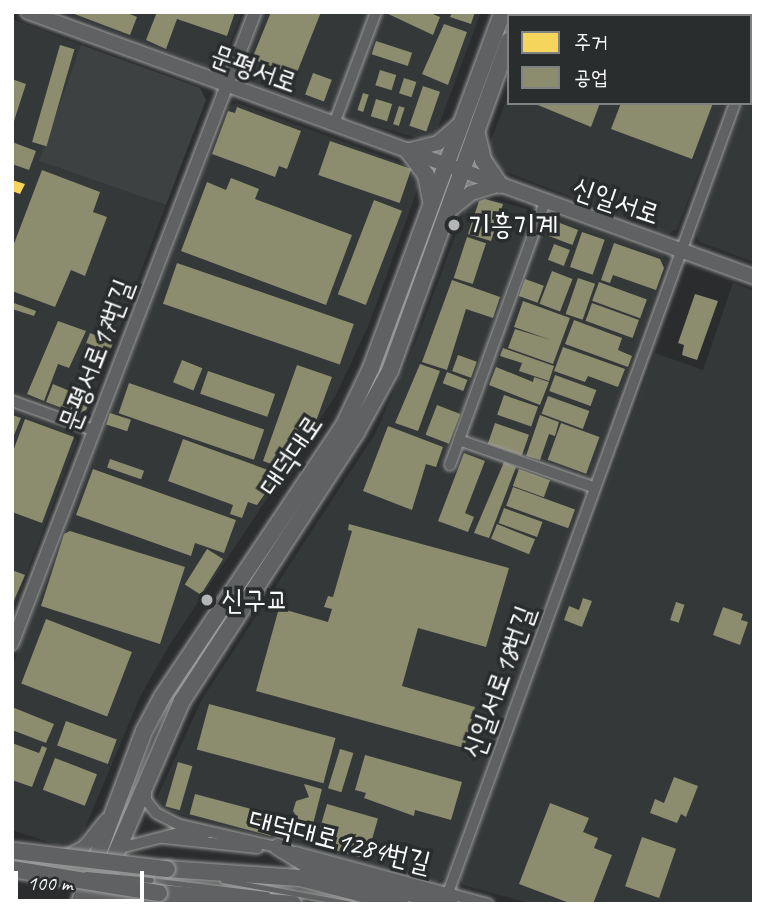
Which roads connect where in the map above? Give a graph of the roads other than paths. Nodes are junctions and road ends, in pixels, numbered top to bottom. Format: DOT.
graph roads {
  1 [pos="28,12"];
  2 [pos="255,12"];
  3 [pos="376,12"];
  4 [pos="503,12"];
  5 [pos="507,45"];
  6 [pos="227,85"];
  7 [pos="734,105"];
  8 [pos="334,124"];
  9 [pos="471,124"];
  10 [pos="408,151"];
  11 [pos="446,165"];
  12 [pos="463,172"];
  13 [pos="500,185"];
  14 [pos="432,202"];
  15 [pos="545,202"];
  16 [pos="450,209"];
  17 [pos="681,250"];
  18 [pos="754,276"];
  19 [pos="12,401"];
  20 [pos="93,430"];
  21 [pos="459,440"];
  22 [pos="450,465"];
  23 [pos="593,487"];
  24 [pos="12,643"];
  25 [pos="146,784"];
  26 [pos="116,805"];
  27 [pos="278,847"];
  28 [pos="119,848"];
  29 [pos="12,852"];
  30 [pos="54,863"];
  31 [pos="173,869"];
  32 [pos="12,870"];
  33 [pos="100,872"];
  34 [pos="158,892"];
  35 [pos="91,897"];
  36 [pos="449,898"];
  37 [pos="294,904"];
  38 [pos="302,904"];
  39 [pos="353,904"];
  40 [pos="401,904"];
  41 [pos="488,904"];
  1 -- 6 [label="main road, 문평서로"];
  2 -- 6 [label="street, 문평서로17번길"];
  3 -- 8 [label="street"];
  4 -- 9 [label="main road, 대덕대로"];
  5 -- 9 [label="main road, 대덕대로"];
  6 -- 8 [label="main road, 문평서로"];
  6 -- 20 [label="street, 문평서로17번길"];
  7 -- 17 [label="street, 신일서로18번길"];
  8 -- 10 [label="main road, 문평서로"];
  9 -- 10 [label="main road"];
  9 -- 11 [label="main road, 대덕대로"];
  9 -- 12 [label="main road, 대덕대로"];
  9 -- 13 [label="main road"];
  10 -- 11 [label="main road, 문평서로"];
  10 -- 14 [label="main road"];
  11 -- 12 [label="main road, 문평서로"];
  11 -- 14 [label="main road, 대덕대로"];
  12 -- 13 [label="main road, 신일서로"];
  12 -- 16 [label="main road, 대덕대로"];
  13 -- 15 [label="main road, 신일서로"];
  13 -- 16 [label="main road"];
  14 -- 26 [label="main road, 대덕대로"];
  15 -- 17 [label="main road, 신일서로"];
  15 -- 21 [label="street"];
  16 -- 25 [label="main road, 대덕대로"];
  17 -- 18 [label="main road, 신일서로"];
  17 -- 23 [label="street, 신일서로18번길"];
  19 -- 20 [label="street"];
  20 -- 24 [label="street, 문평서로17번길"];
  21 -- 22 [label="street"];
  21 -- 23 [label="street"];
  23 -- 36 [label="street, 신일서로18번길"];
  25 -- 27 [label="street, 대덕대로1284번길"];
  25 -- 28 [label="main road, 대덕대로"];
  26 -- 30 [label="street"];
  26 -- 33 [label="main road, 대덕대로"];
  27 -- 28 [label="street"];
  27 -- 36 [label="main road"];
  28 -- 33 [label="main road, 대덕대로"];
  29 -- 30 [label="street"];
  29 -- 31 [label="main road, bridge"];
  30 -- 33 [label="street"];
  31 -- 39 [label="lane"];
  31 -- 40 [label="main road"];
  32 -- 34 [label="main road, bridge"];
  32 -- 35 [label="street"];
  33 -- 35 [label="main road, 대덕대로"];
  34 -- 35 [label="main road"];
  34 -- 37 [label="main road"];
  34 -- 38 [label="lane"];
  36 -- 41 [label="street, 대덕대로1284번길"];
}
